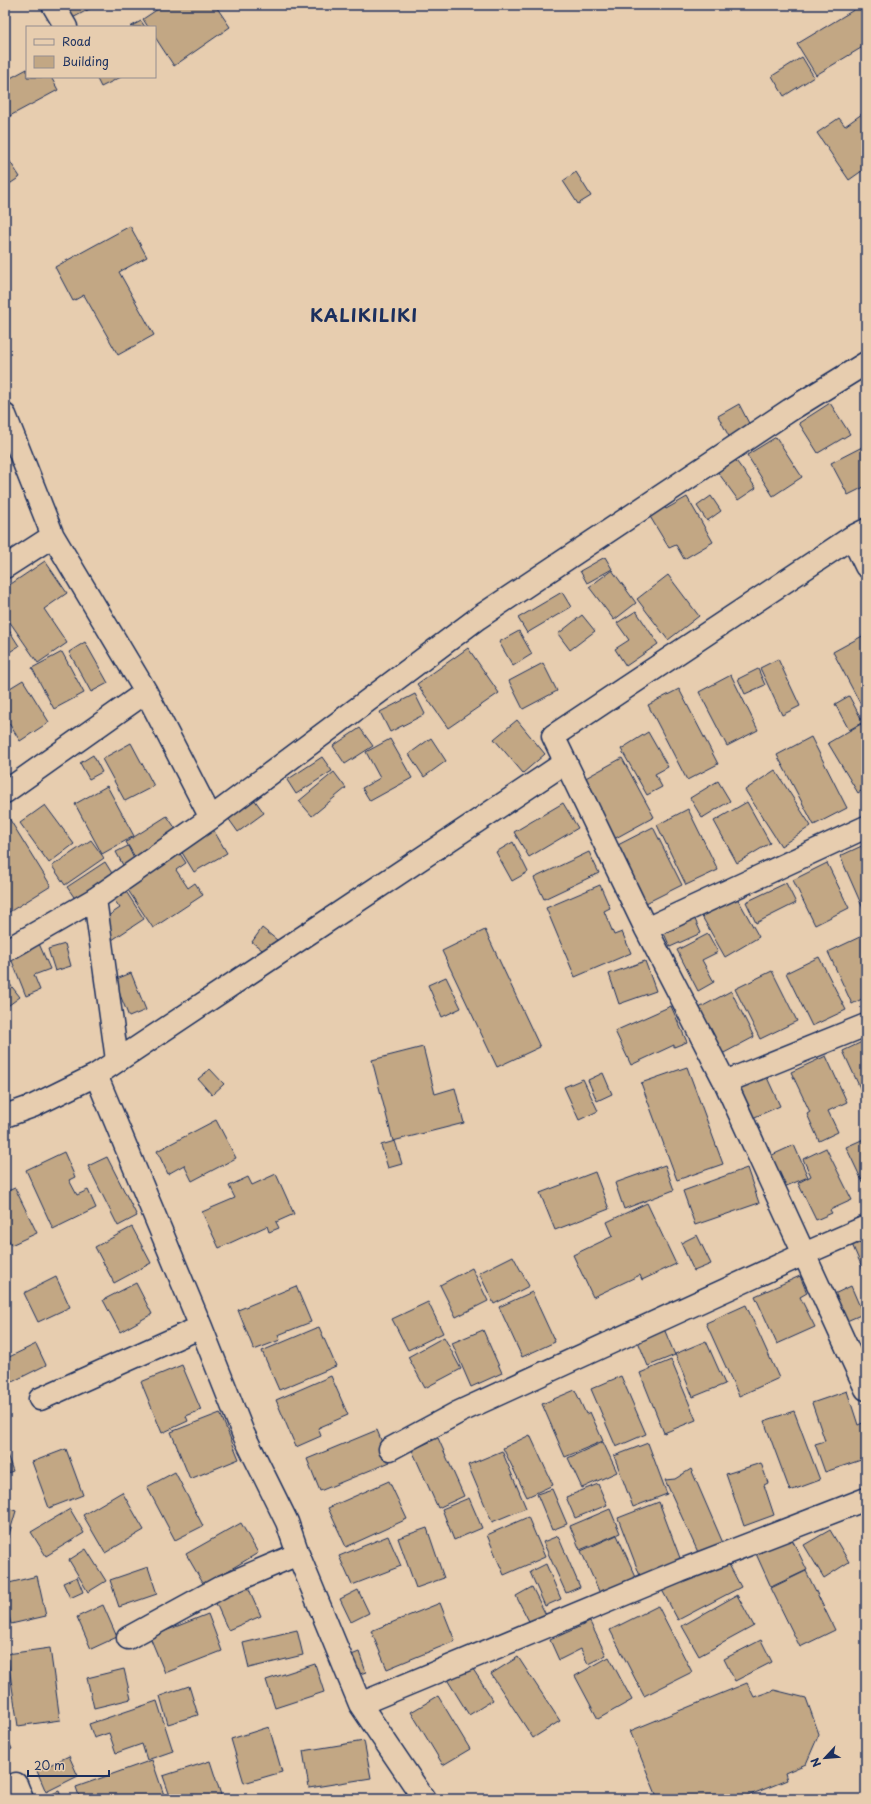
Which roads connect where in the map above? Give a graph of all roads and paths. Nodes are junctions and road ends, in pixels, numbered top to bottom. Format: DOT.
graph roads {
  1 [pos="53,5"];
  2 [pos="65,26"];
  3 [pos="866,364"];
  4 [pos="5,415"];
  5 [pos="859,534"];
  6 [pos="53,536"];
  7 [pos="866,566"];
  8 [pos="5,567"];
  9 [pos="146,692"];
  10 [pos="566,762"];
  11 [pos="5,792"];
  12 [pos="211,818"];
  13 [pos="866,827"];
  14 [pos="95,900"];
  15 [pos="646,929"];
  16 [pos="5,952"];
  17 [pos="866,1025"];
  18 [pos="117,1060"];
  19 [pos="96,1075"];
  20 [pos="725,1082"];
  21 [pos="5,1116"];
  22 [pos="866,1227"];
  23 [pos="804,1254"];
  24 [pos="201,1327"];
  25 [pos="866,1389"];
  26 [pos="40,1399"];
  27 [pos="390,1448"];
  28 [pos="866,1499"];
  29 [pos="298,1554"];
  30 [pos="128,1638"];
  31 [pos="360,1704"];
  32 [pos="424,1799"];
  1 -- 2 [label="street"];
  3 -- 12 [label="street"];
  4 -- 6 [label="street"];
  5 -- 7 [label="street"];
  5 -- 10 [label="street"];
  6 -- 8 [label="street"];
  6 -- 9 [label="street"];
  9 -- 11 [label="street"];
  9 -- 12 [label="street"];
  10 -- 15 [label="street"];
  10 -- 18 [label="street"];
  12 -- 14 [label="street"];
  13 -- 15 [label="street"];
  14 -- 16 [label="street"];
  14 -- 18 [label="street"];
  15 -- 20 [label="street"];
  17 -- 20 [label="street"];
  18 -- 19 [label="street"];
  19 -- 21 [label="street"];
  19 -- 24 [label="street"];
  20 -- 23 [label="street"];
  22 -- 23 [label="street"];
  23 -- 25 [label="street"];
  23 -- 27 [label="street"];
  24 -- 26 [label="street"];
  24 -- 29 [label="street"];
  28 -- 31 [label="street"];
  29 -- 30 [label="street"];
  29 -- 31 [label="street"];
  31 -- 32 [label="street"];
}
